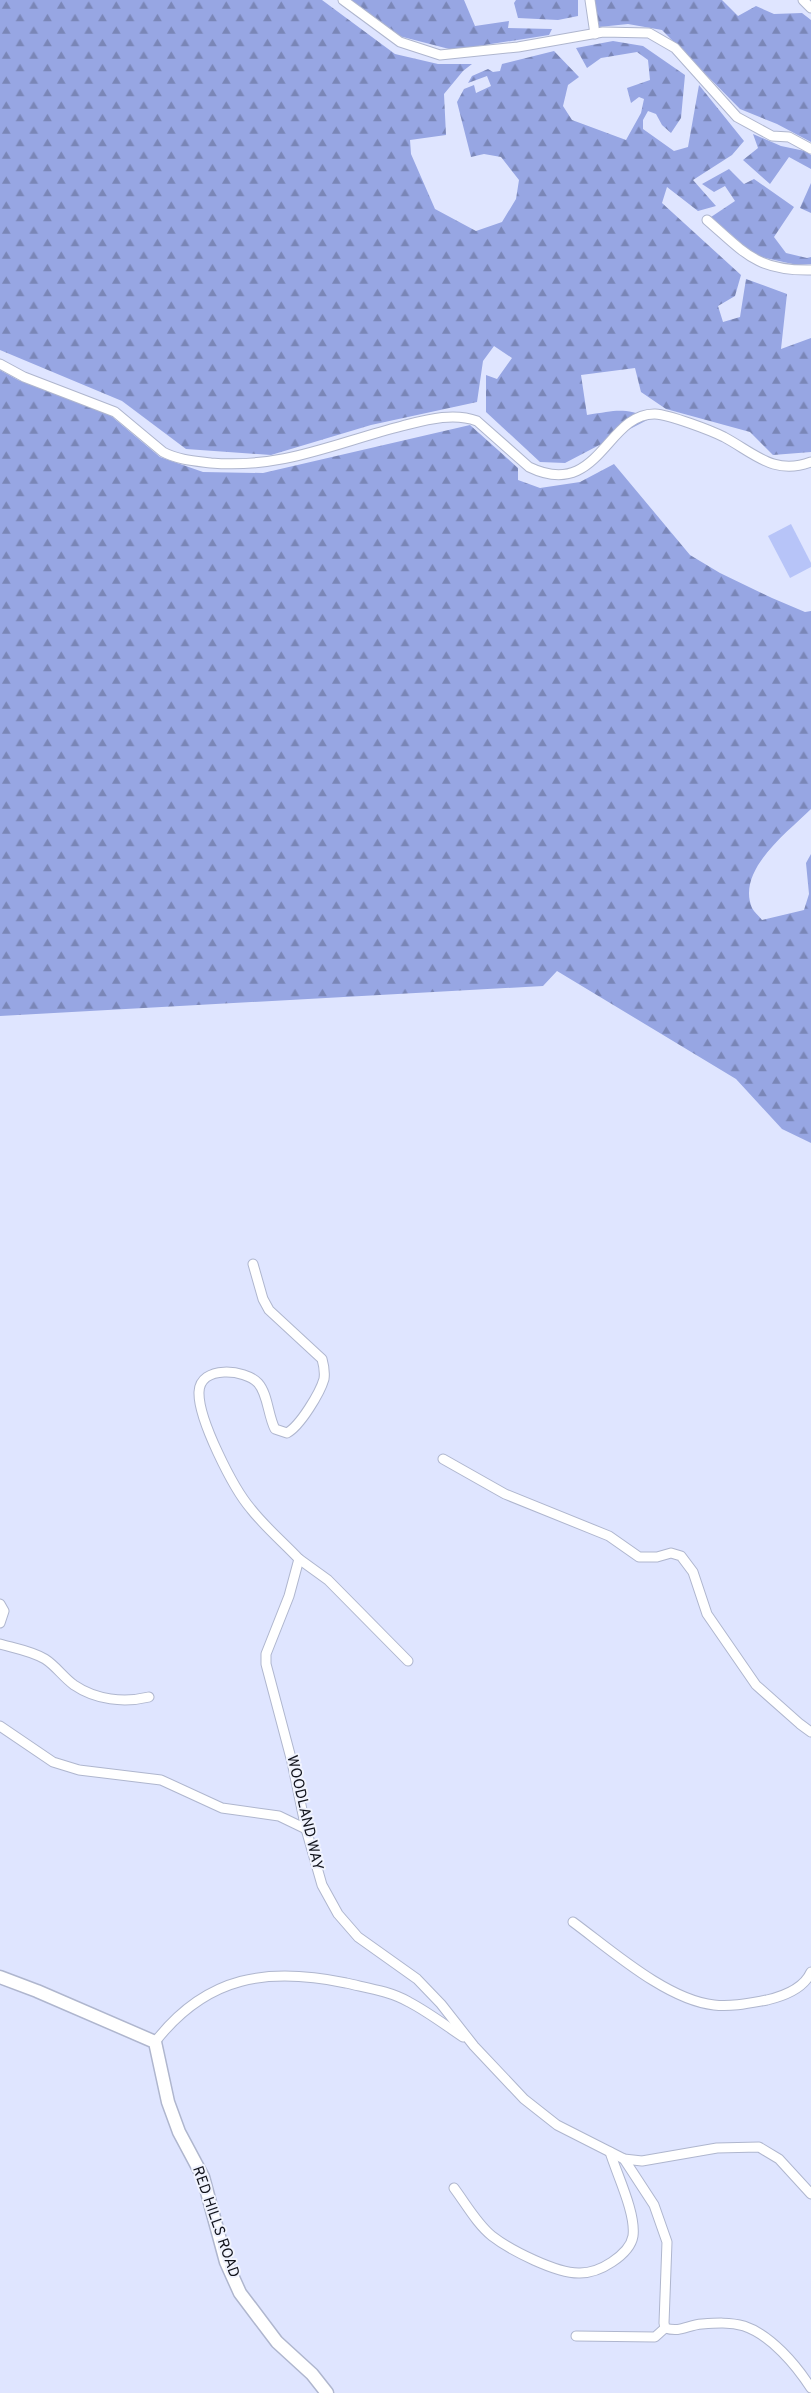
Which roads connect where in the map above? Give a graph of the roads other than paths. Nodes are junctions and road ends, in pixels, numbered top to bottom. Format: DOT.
graph roads {
  1 [pos="343,0"];
  2 [pos="590,0"];
  3 [pos="803,0"];
  4 [pos="811,8"];
  5 [pos="595,34"];
  6 [pos="811,149"];
  7 [pos="707,220"];
  8 [pos="811,270"];
  9 [pos="0,364"];
  10 [pos="811,462"];
  11 [pos="253,1264"];
  12 [pos="443,1459"];
  13 [pos="299,1559"];
  14 [pos="0,1604"];
  15 [pos="0,1623"];
  16 [pos="0,1644"];
  17 [pos="408,1661"];
  18 [pos="149,1697"];
  19 [pos="0,1726"];
  20 [pos="811,1732"];
  21 [pos="306,1830"];
  22 [pos="573,1922"];
  23 [pos="811,1972"];
  24 [pos="0,1977"];
  25 [pos="470,2041"];
  26 [pos="155,2042"];
  27 [pos="610,2152"];
  28 [pos="624,2159"];
  29 [pos="454,2188"];
  30 [pos="811,2193"];
  31 [pos="665,2328"];
  32 [pos="576,2336"];
  33 [pos="811,2388"];
  34 [pos="328,2393"];
  1 -- 5 [label="street"];
  2 -- 5 [label="street"];
  3 -- 4 [label="street"];
  5 -- 6 [label="street"];
  7 -- 8 [label="street"];
  9 -- 10 [label="street"];
  11 -- 13 [label="street"];
  12 -- 20 [label="street"];
  13 -- 17 [label="street"];
  13 -- 21 [label="street, WOODLAND WAY"];
  14 -- 15 [label="street"];
  16 -- 18 [label="street"];
  19 -- 21 [label="street"];
  21 -- 25 [label="street, WOODLAND WAY"];
  22 -- 23 [label="street"];
  24 -- 26 [label="main road"];
  25 -- 26 [label="street"];
  25 -- 27 [label="street, WOODLAND WAY"];
  26 -- 34 [label="main road, RED HILLS ROAD"];
  27 -- 28 [label="street, WOODLAND WAY"];
  27 -- 29 [label="street"];
  28 -- 30 [label="street, WOODLAND WAY"];
  28 -- 31 [label="street"];
  31 -- 32 [label="street"];
  31 -- 33 [label="street"];
}
